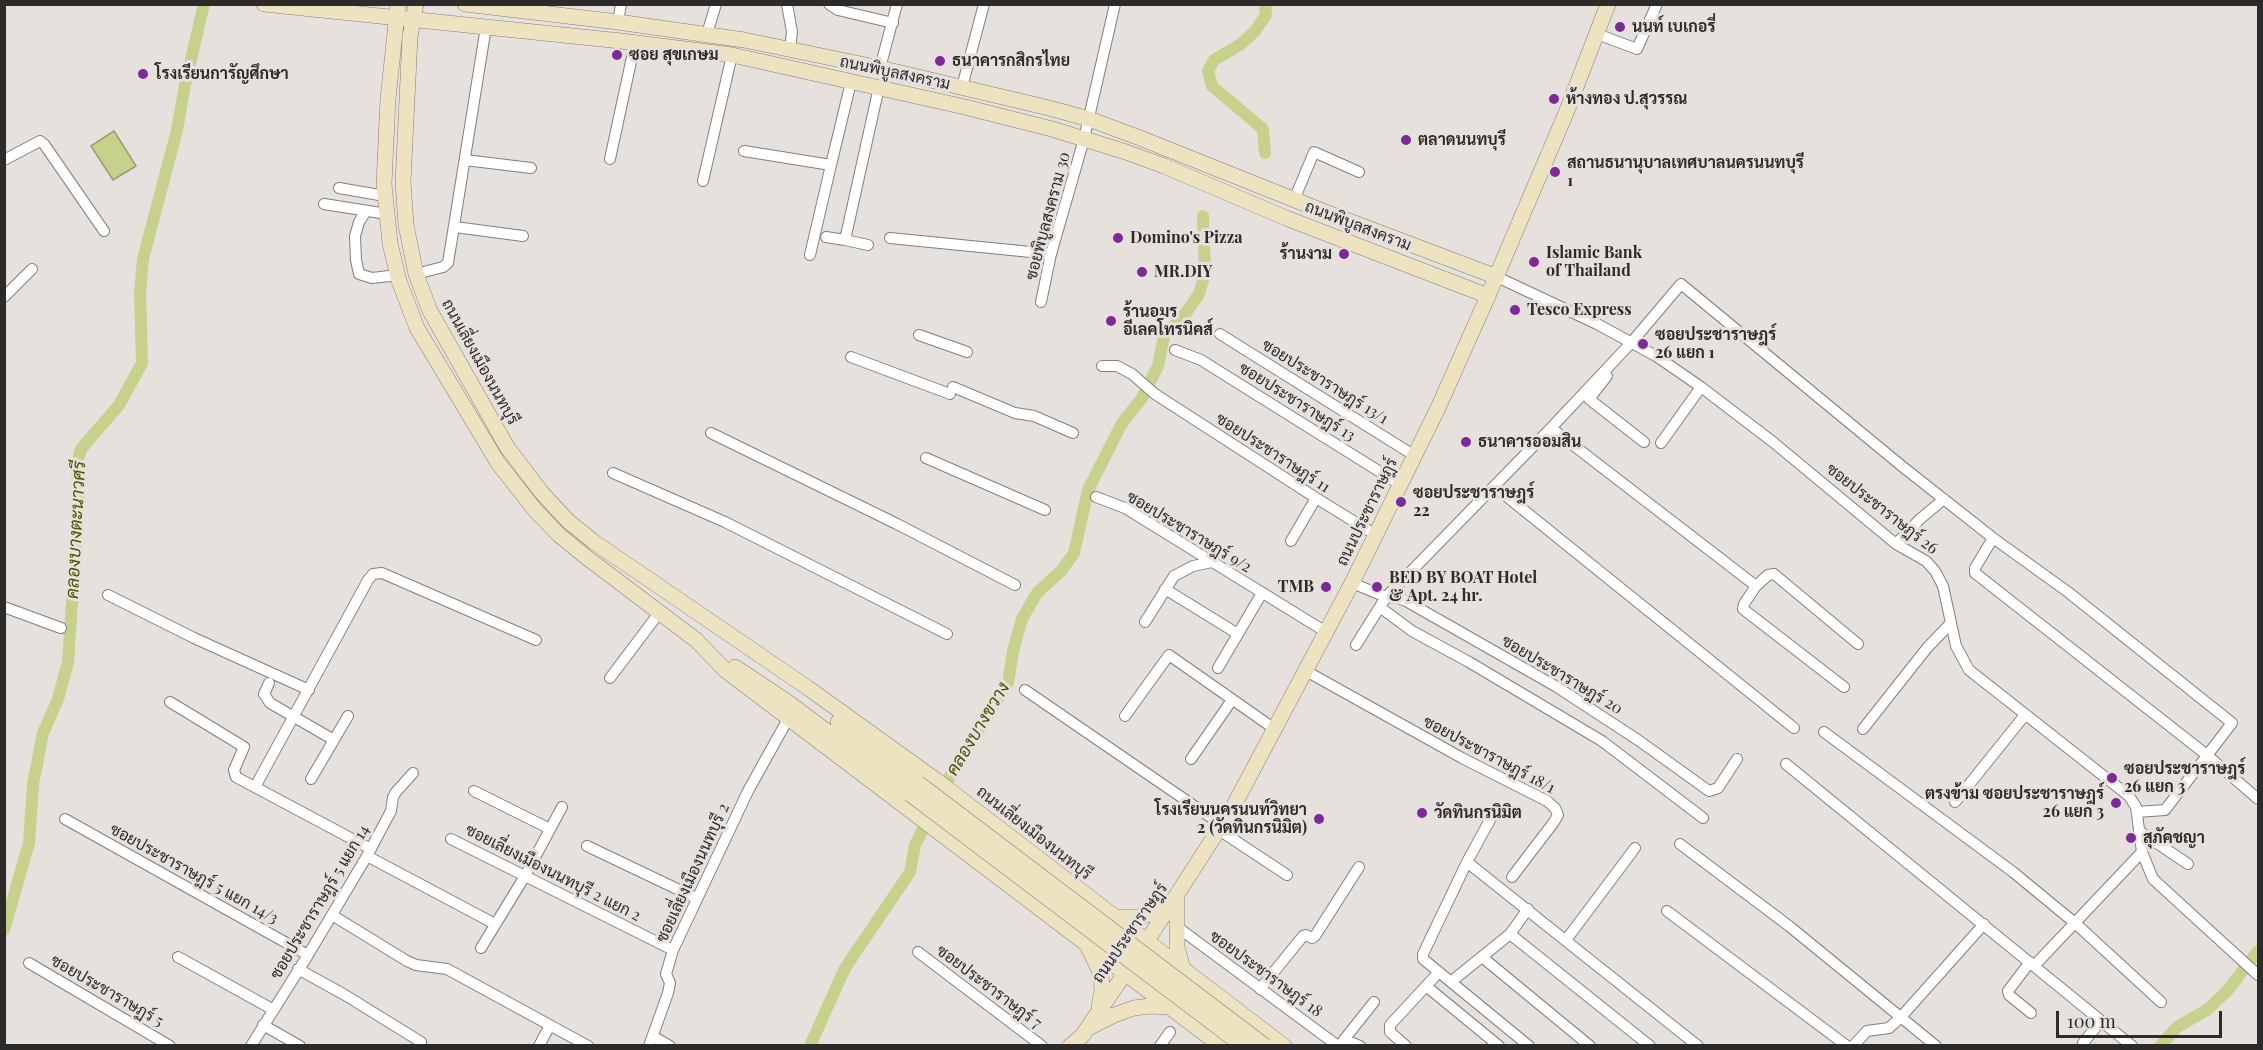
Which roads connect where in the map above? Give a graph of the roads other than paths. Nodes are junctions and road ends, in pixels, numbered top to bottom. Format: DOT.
graph roads {
  1 [pos="264,4"];
  2 [pos="416,4"];
  3 [pos="465,4"];
  4 [pos="621,4"];
  5 [pos="716,4"];
  6 [pos="787,4"];
  7 [pos="829,4"];
  8 [pos="897,4"];
  9 [pos="984,4"];
  10 [pos="1115,4"];
  11 [pos="1610,4"];
  12 [pos="1657,4"];
  13 [pos="368,10"];
  14 [pos="397,12"];
  15 [pos="414,20"];
  16 [pos="618,22"];
  17 [pos="893,24"];
  18 [pos="486,27"];
  19 [pos="707,34"];
  20 [pos="1597,34"];
  21 [pos="635,43"];
  22 [pos="790,49"];
  23 [pos="732,55"];
  24 [pos="880,68"];
  25 [pos="851,82"];
  26 [pos="879,87"];
  27 [pos="962,87"];
  28 [pos="1089,119"];
  29 [pos="1084,139"];
  30 [pos="744,151"];
  31 [pos="4,159"];
  32 [pos="610,159"];
  33 [pos="465,160"];
  34 [pos="831,165"];
  35 [pos="531,168"];
  36 [pos="1359,172"];
  37 [pos="703,181"];
  38 [pos="339,188"];
  39 [pos="385,196"];
  40 [pos="1294,200"];
  41 [pos="324,204"];
  42 [pos="366,211"];
  43 [pos="387,214"];
  44 [pos="455,227"];
  45 [pos="104,231"];
  46 [pos="523,236"];
  47 [pos="826,237"];
  48 [pos="890,238"];
  49 [pos="845,240"];
  50 [pos="868,245"];
  51 [pos="1051,254"];
  52 [pos="810,255"];
  53 [pos="32,269"];
  54 [pos="416,274"];
  55 [pos="398,275"];
  56 [pos="1497,277"];
  57 [pos="1488,296"];
  58 [pos="4,297"];
  59 [pos="1041,302"];
  60 [pos="1220,334"];
  61 [pos="919,335"];
  62 [pos="1631,342"];
  63 [pos="1174,350"];
  64 [pos="968,352"];
  65 [pos="851,357"];
  66 [pos="1102,366"];
  67 [pos="1613,368"];
  68 [pos="1597,383"];
  69 [pos="1701,387"];
  70 [pos="1551,428"];
  71 [pos="711,433"];
  72 [pos="1073,433"];
  73 [pos="1644,442"];
  74 [pos="1661,442"];
  75 [pos="1415,456"];
  76 [pos="926,458"];
  77 [pos="613,473"];
  78 [pos="1401,485"];
  79 [pos="1495,488"];
  80 [pos="1096,497"];
  81 [pos="1316,498"];
  82 [pos="1944,499"];
  83 [pos="1045,510"];
  84 [pos="1376,535"];
  85 [pos="1993,538"];
  86 [pos="1291,541"];
  87 [pos="1896,544"];
  88 [pos="1212,562"];
  89 [pos="1352,583"];
  90 [pos="1015,585"];
  91 [pos="1756,586"];
  92 [pos="1165,589"];
  93 [pos="1262,593"];
  94 [pos="108,595"];
  95 [pos="1386,597"];
  96 [pos="4,607"];
  97 [pos="1380,608"];
  98 [pos="659,613"];
  99 [pos="1145,622"];
  100 [pos="1950,624"];
  101 [pos="61,628"];
  102 [pos="1326,632"];
  103 [pos="728,634"];
  104 [pos="947,634"];
  105 [pos="1238,634"];
  106 [pos="536,640"];
  107 [pos="696,640"];
  108 [pos="1858,644"];
  109 [pos="1356,645"];
  110 [pos="1218,668"];
  111 [pos="1306,671"];
  112 [pos="610,678"];
  113 [pos="269,683"];
  114 [pos="1844,687"];
  115 [pos="309,690"];
  116 [pos="1025,690"];
  117 [pos="1232,700"];
  118 [pos="170,702"];
  119 [pos="348,716"];
  120 [pos="1125,716"];
  121 [pos="2025,716"];
  122 [pos="294,717"];
  123 [pos="788,719"];
  124 [pos="1794,728"];
  125 [pos="1863,729"];
  126 [pos="1276,730"];
  127 [pos="1824,732"];
  128 [pos="334,740"];
  129 [pos="2208,756"];
  130 [pos="1191,759"];
  131 [pos="1737,759"];
  132 [pos="1786,764"];
  133 [pos="412,773"];
  134 [pos="312,779"];
  135 [pos="255,787"];
  136 [pos="914,789"];
  137 [pos="474,791"];
  138 [pos="2259,799"];
  139 [pos="1956,801"];
  140 [pos="562,807"];
  141 [pos="1497,807"];
  142 [pos="2137,812"];
  143 [pos="1703,818"];
  144 [pos="65,819"];
  145 [pos="1221,827"];
  146 [pos="550,829"];
  147 [pos="2139,831"];
  148 [pos="451,839"];
  149 [pos="1680,844"];
  150 [pos="587,846"];
  151 [pos="1635,848"];
  152 [pos="2142,852"];
  153 [pos="369,853"];
  154 [pos="1467,862"];
  155 [pos="2188,864"];
  156 [pos="1359,867"];
  157 [pos="1287,874"];
  158 [pos="525,876"];
  159 [pos="1512,877"];
  160 [pos="696,898"];
  161 [pos="1093,901"];
  162 [pos="1173,903"];
  163 [pos="1528,909"];
  164 [pos="1667,910"];
  165 [pos="332,915"];
  166 [pos="1114,917"];
  167 [pos="2075,923"];
  168 [pos="495,924"];
  169 [pos="1984,924"];
  170 [pos="1176,926"];
  171 [pos="1074,934"];
  172 [pos="1510,934"];
  173 [pos="1566,940"];
  174 [pos="1147,941"];
  175 [pos="1087,945"];
  176 [pos="481,948"];
  177 [pos="673,950"];
  178 [pos="918,952"];
  179 [pos="308,955"];
  180 [pos="178,957"];
  181 [pos="1482,957"];
  182 [pos="29,963"];
  183 [pos="2032,964"];
  184 [pos="298,969"];
  185 [pos="1183,970"];
  186 [pos="1439,972"];
  187 [pos="1125,973"];
  188 [pos="2259,975"];
  189 [pos="1452,981"];
  190 [pos="1426,986"];
  191 [pos="1207,989"];
  192 [pos="1260,989"];
  193 [pos="1374,1002"];
  194 [pos="2161,1002"];
  195 [pos="1170,1007"];
  196 [pos="272,1009"];
  197 [pos="1098,1011"];
  198 [pos="2031,1013"];
  199 [pos="1901,1017"];
  200 [pos="1188,1020"];
  201 [pos="2101,1021"];
  202 [pos="263,1025"];
  203 [pos="549,1025"];
  204 [pos="1170,1032"];
  205 [pos="1080,1039"];
  206 [pos="652,1041"];
  207 [pos="421,1042"];
  208 [pos="2083,1043"];
  209 [pos="170,1046"];
  210 [pos="251,1046"];
  211 [pos="300,1046"];
  212 [pos="539,1046"];
  213 [pos="588,1046"];
  214 [pos="669,1046"];
  215 [pos="1042,1046"];
  216 [pos="1160,1046"];
  217 [pos="1221,1046"];
  218 [pos="1243,1046"];
  219 [pos="1265,1046"];
  220 [pos="1284,1046"];
  221 [pos="1338,1046"];
  222 [pos="1348,1046"];
  223 [pos="1360,1046"];
  224 [pos="1406,1046"];
  225 [pos="1499,1046"];
  226 [pos="1529,1046"];
  227 [pos="1590,1046"];
  228 [pos="1650,1046"];
  229 [pos="1698,1046"];
  230 [pos="1847,1046"];
  231 [pos="1853,1046"];
  232 [pos="1936,1046"];
  233 [pos="2132,1046"];
  1 -- 13 [label="main road, ถนนพิบูลสงคราม"];
  2 -- 15 [label="main road, ถนนเลี่ยงเมืองนนทบุรี"];
  3 -- 16 [label="main road, ถนนพิบูลสงคราม"];
  4 -- 16 [label="street"];
  5 -- 19 [label="street"];
  6 -- 22 [label="street"];
  7 -- 17 [label="street"];
  8 -- 17 [label="street"];
  9 -- 27 [label="street"];
  10 -- 28 [label="street, ซอยพิบูลสงคราม 30"];
  11 -- 20 [label="main road, ถนนประชาราษฎร์"];
  12 -- 20 [label="street"];
  13 -- 14 [label="main road, ถนนพิบูลสงคราม"];
  14 -- 15 [label="main road, ถนนพิบูลสงคราม"];
  14 -- 39 [label="main road, ถนนเลี่ยงเมืองนนทบุรี"];
  15 -- 18 [label="main road, ถนนพิบูลสงคราม"];
  15 -- 54 [label="main road, ถนนเลี่ยงเมืองนนทบุรี"];
  16 -- 19 [label="main road, ถนนพิบูลสงคราม"];
  17 -- 24 [label="street"];
  18 -- 21 [label="main road, ถนนพิบูลสงคราม"];
  18 -- 33 [label="street"];
  19 -- 22 [label="main road, ถนนพิบูลสงคราม"];
  20 -- 56 [label="main road, ถนนประชาราษฎร์"];
  21 -- 23 [label="main road, ถนนพิบูลสงคราม"];
  21 -- 32 [label="street"];
  22 -- 24 [label="main road, ถนนพิบูลสงคราม"];
  23 -- 25 [label="main road, ถนนพิบูลสงคราม"];
  23 -- 37 [label="street"];
  24 -- 27 [label="main road, ถนนพิบูลสงคราม"];
  25 -- 26 [label="main road, ถนนพิบูลสงคราม"];
  25 -- 34 [label="street"];
  26 -- 29 [label="main road, ถนนพิบูลสงคราม"];
  26 -- 49 [label="street"];
  27 -- 28 [label="main road, ถนนพิบูลสงคราม"];
  28 -- 29 [label="street, ซอยพิบูลสงคราม 30"];
  28 -- 40 [label="main road, ถนนพิบูลสงคราม"];
  29 -- 51 [label="street, ซอยพิบูลสงคราม 30"];
  29 -- 57 [label="main road, ถนนพิบูลสงคราม"];
  30 -- 34 [label="street"];
  31 -- 45 [label="street"];
  33 -- 35 [label="street"];
  33 -- 44 [label="street"];
  34 -- 52 [label="street"];
  36 -- 40 [label="street"];
  38 -- 39 [label="street"];
  39 -- 43 [label="main road, ถนนเลี่ยงเมืองนนทบุรี"];
  40 -- 56 [label="main road, ถนนพิบูลสงคราม"];
  41 -- 42 [label="street"];
  42 -- 43 [label="street"];
  42 -- 55 [label="street"];
  43 -- 55 [label="main road, ถนนเลี่ยงเมืองนนทบุรี"];
  44 -- 46 [label="street"];
  44 -- 54 [label="street"];
  47 -- 49 [label="street"];
  48 -- 51 [label="street"];
  49 -- 50 [label="street"];
  51 -- 59 [label="street, ซอยพิบูลสงคราม 30"];
  53 -- 58 [label="street"];
  54 -- 103 [label="main road, ถนนเลี่ยงเมืองนนทบุรี"];
  55 -- 98 [label="main road, ถนนเลี่ยงเมืองนนทบุรี"];
  56 -- 57 [label="main road, ถนนประชาราษฎร์"];
  56 -- 62 [label="street, ซอยประชาราษฎร์ 26"];
  57 -- 75 [label="main road, ถนนประชาราษฎร์"];
  60 -- 75 [label="street, ซอยประชาราษฎร์ 13/1"];
  61 -- 64 [label="street"];
  62 -- 68 [label="street"];
  62 -- 69 [label="street, ซอยประชาราษฎร์ 26"];
  62 -- 82 [label="street"];
  63 -- 78 [label="street, ซอยประชาราษฎร์ 13"];
  65 -- 72 [label="street"];
  66 -- 81 [label="street, ซอยประชาราษฎร์ 11"];
  67 -- 68 [label="street"];
  68 -- 70 [label="street"];
  68 -- 73 [label="street"];
  69 -- 74 [label="street"];
  69 -- 87 [label="street, ซอยประชาราษฎร์ 26"];
  70 -- 79 [label="street"];
  70 -- 91 [label="street"];
  71 -- 90 [label="street"];
  75 -- 78 [label="main road, ถนนประชาราษฎร์"];
  76 -- 83 [label="street"];
  77 -- 104 [label="street"];
  78 -- 84 [label="main road, ถนนประชาราษฎร์"];
  79 -- 95 [label="street"];
  79 -- 124 [label="street"];
  80 -- 88 [label="street, ซอยประชาราษฎร์ 9/2"];
  81 -- 84 [label="street, ซอยประชาราษฎร์ 11"];
  81 -- 86 [label="street"];
  82 -- 85 [label="street"];
  82 -- 87 [label="street"];
  84 -- 89 [label="main road, ถนนประชาราษฎร์"];
  85 -- 129 [label="street"];
  85 -- 129 [label="street"];
  87 -- 100 [label="street, ซอยประชาราษฎร์ 26"];
  88 -- 92 [label="street"];
  88 -- 93 [label="street, ซอยประชาราษฎร์ 9/2"];
  89 -- 95 [label="street, ซอยประชาราษฎร์ 20"];
  89 -- 102 [label="main road, ถนนประชาราษฎร์"];
  91 -- 108 [label="street"];
  91 -- 114 [label="street"];
  92 -- 99 [label="street"];
  92 -- 105 [label="street"];
  93 -- 102 [label="street, ซอยประชาราษฎร์ 9/2"];
  93 -- 105 [label="street"];
  94 -- 115 [label="street"];
  95 -- 97 [label="street"];
  95 -- 131 [label="street, ซอยประชาราษฎร์ 20"];
  96 -- 101 [label="street"];
  97 -- 109 [label="street"];
  97 -- 143 [label="street"];
  98 -- 107 [label="main road, ถนนเลี่ยงเมืองนนทบุรี"];
  98 -- 112 [label="street"];
  100 -- 121 [label="street, ซอยประชาราษฎร์ 26"];
  100 -- 125 [label="street"];
  102 -- 111 [label="main road, ถนนประชาราษฎร์"];
  103 -- 136 [label="main road, ถนนเลี่ยงเมืองนนทบุรี"];
  103 -- 161 [label="main road, ถนนเลี่ยงเมืองนนทบุรี"];
  105 -- 110 [label="street"];
  106 -- 115 [label="street"];
  107 -- 123 [label="main road, ถนนเลี่ยงเมืองนนทบุรี"];
  107 -- 136 [label="main road, ถนนเลี่ยงเมืองนนทบุรี"];
  111 -- 126 [label="main road, ถนนประชาราษฎร์"];
  111 -- 159 [label="street, ซอยประชาราษฎร์ 18/1"];
  113 -- 122 [label="street"];
  115 -- 122 [label="street"];
  116 -- 145 [label="street"];
  117 -- 120 [label="street"];
  117 -- 126 [label="street"];
  117 -- 130 [label="street"];
  118 -- 135 [label="street"];
  119 -- 128 [label="street"];
  121 -- 139 [label="street"];
  121 -- 142 [label="street, ซอยประชาราษฎร์ 26"];
  122 -- 128 [label="street"];
  122 -- 135 [label="street"];
  123 -- 160 [label="street, ซอยเลี่ยงเมืองนนทบุรี 2"];
  123 -- 171 [label="main road, ถนนเลี่ยงเมืองนนทบุรี"];
  126 -- 145 [label="main road, ถนนประชาราษฎร์"];
  127 -- 167 [label="street"];
  128 -- 134 [label="street"];
  129 -- 138 [label="street"];
  129 -- 142 [label="street"];
  132 -- 169 [label="street"];
  133 -- 153 [label="street, ซอยประชาราษฎร์ 5 แยก 14"];
  135 -- 153 [label="street"];
  136 -- 218 [label="main road, ถนนเลี่ยงเมืองนนทบุรี, bridge"];
  136 -- 219 [label="main road, ถนนเลี่ยงเมืองนนทบุรี, bridge"];
  137 -- 146 [label="street"];
  140 -- 146 [label="street"];
  141 -- 154 [label="street"];
  142 -- 147 [label="street"];
  144 -- 179 [label="street, ซอยประชาราษฎร์ 5 แยก 14/3"];
  145 -- 157 [label="street"];
  145 -- 162 [label="main road, ถนนประชาราษฎร์"];
  146 -- 158 [label="street"];
  147 -- 152 [label="street"];
  147 -- 155 [label="street"];
  148 -- 158 [label="street, ซอยเลี่ยงเมืองนนทบุรี 2 แยก 2"];
  149 -- 199 [label="street"];
  150 -- 160 [label="street"];
  151 -- 173 [label="street"];
  152 -- 167 [label="street"];
  152 -- 188 [label="street"];
  153 -- 165 [label="street, ซอยประชาราษฎร์ 5 แยก 14"];
  153 -- 168 [label="street"];
  154 -- 163 [label="street"];
  154 -- 186 [label="street"];
  156 -- 192 [label="street"];
  158 -- 168 [label="street"];
  158 -- 177 [label="street, ซอยเลี่ยงเมืองนนทบุรี 2 แยก 2"];
  160 -- 177 [label="street, ซอยเลี่ยงเมืองนนทบุรี 2"];
  161 -- 166 [label="main road, ถนนเลี่ยงเมืองนนทบุรี"];
  161 -- 171 [label="main road"];
  162 -- 166 [label="main road"];
  162 -- 170 [label="main road"];
  162 -- 174 [label="main road, ถนนประชาราษฎร์"];
  163 -- 172 [label="street"];
  163 -- 173 [label="street"];
  164 -- 230 [label="street"];
  165 -- 179 [label="street, ซอยประชาราษฎร์ 5 แยก 14"];
  165 -- 203 [label="street"];
  166 -- 174 [label="main road, ถนนเลี่ยงเมืองนนทบุรี"];
  167 -- 183 [label="street"];
  167 -- 194 [label="street"];
  168 -- 176 [label="street"];
  169 -- 183 [label="street"];
  169 -- 199 [label="street"];
  170 -- 185 [label="main road"];
  170 -- 192 [label="street, ซอยประชาราษฎร์ 18"];
  171 -- 175 [label="main road, ถนนเลี่ยงเมืองนนทบุรี"];
  172 -- 181 [label="street"];
  172 -- 228 [label="street"];
  173 -- 229 [label="street"];
  174 -- 185 [label="main road, ถนนเลี่ยงเมืองนนทบุรี"];
  174 -- 187 [label="main road, ถนนประชาราษฎร์"];
  175 -- 187 [label="main road, ถนนเลี่ยงเมืองนนทบุรี"];
  175 -- 197 [label="main road"];
  177 -- 206 [label="street, ซอยเลี่ยงเมืองนนทบุรี 2"];
  178 -- 215 [label="street, ซอยประชาราษฎร์ 7"];
  179 -- 184 [label="street, ซอยประชาราษฎร์ 5 แยก 14"];
  180 -- 196 [label="street"];
  181 -- 189 [label="street"];
  181 -- 227 [label="street"];
  182 -- 209 [label="street, ซอยประชาราษฏร์ 5"];
  183 -- 198 [label="street"];
  183 -- 201 [label="street"];
  184 -- 196 [label="street, ซอยประชาราษฎร์ 5 แยก 14"];
  184 -- 207 [label="street"];
  185 -- 191 [label="main road, ถนนเลี่ยงเมืองนนทบุรี"];
  186 -- 189 [label="street"];
  186 -- 190 [label="street"];
  187 -- 195 [label="main road, ถนนเลี่ยงเมืองนนทบุรี"];
  187 -- 197 [label="main road, ถนนประชาราษฎร์"];
  189 -- 226 [label="street"];
  190 -- 224 [label="street"];
  190 -- 225 [label="street"];
  191 -- 200 [label="main road"];
  191 -- 220 [label="main road, ถนนเลี่ยงเมืองนนทบุรี"];
  192 -- 221 [label="street, ซอยประชาราษฎร์ 18"];
  193 -- 221 [label="street"];
  195 -- 200 [label="main road, ถนนเลี่ยงเมืองนนทบุรี"];
  195 -- 205 [label="main road"];
  196 -- 202 [label="street, ซอยประชาราษฎร์ 5 แยก 14"];
  197 -- 205 [label="main road, ถนนประชาราษฎร์"];
  199 -- 231 [label="street"];
  199 -- 232 [label="street"];
  200 -- 217 [label="main road, ถนนเลี่ยงเมืองนนทบุรี"];
  201 -- 208 [label="street"];
  201 -- 233 [label="street"];
  202 -- 210 [label="street, ซอยประชาราษฎร์ 5 แยก 14"];
  202 -- 211 [label="street"];
  203 -- 212 [label="street"];
  203 -- 213 [label="street"];
  204 -- 216 [label="street"];
  206 -- 214 [label="street"];
  222 -- 223 [label="street"];
}
